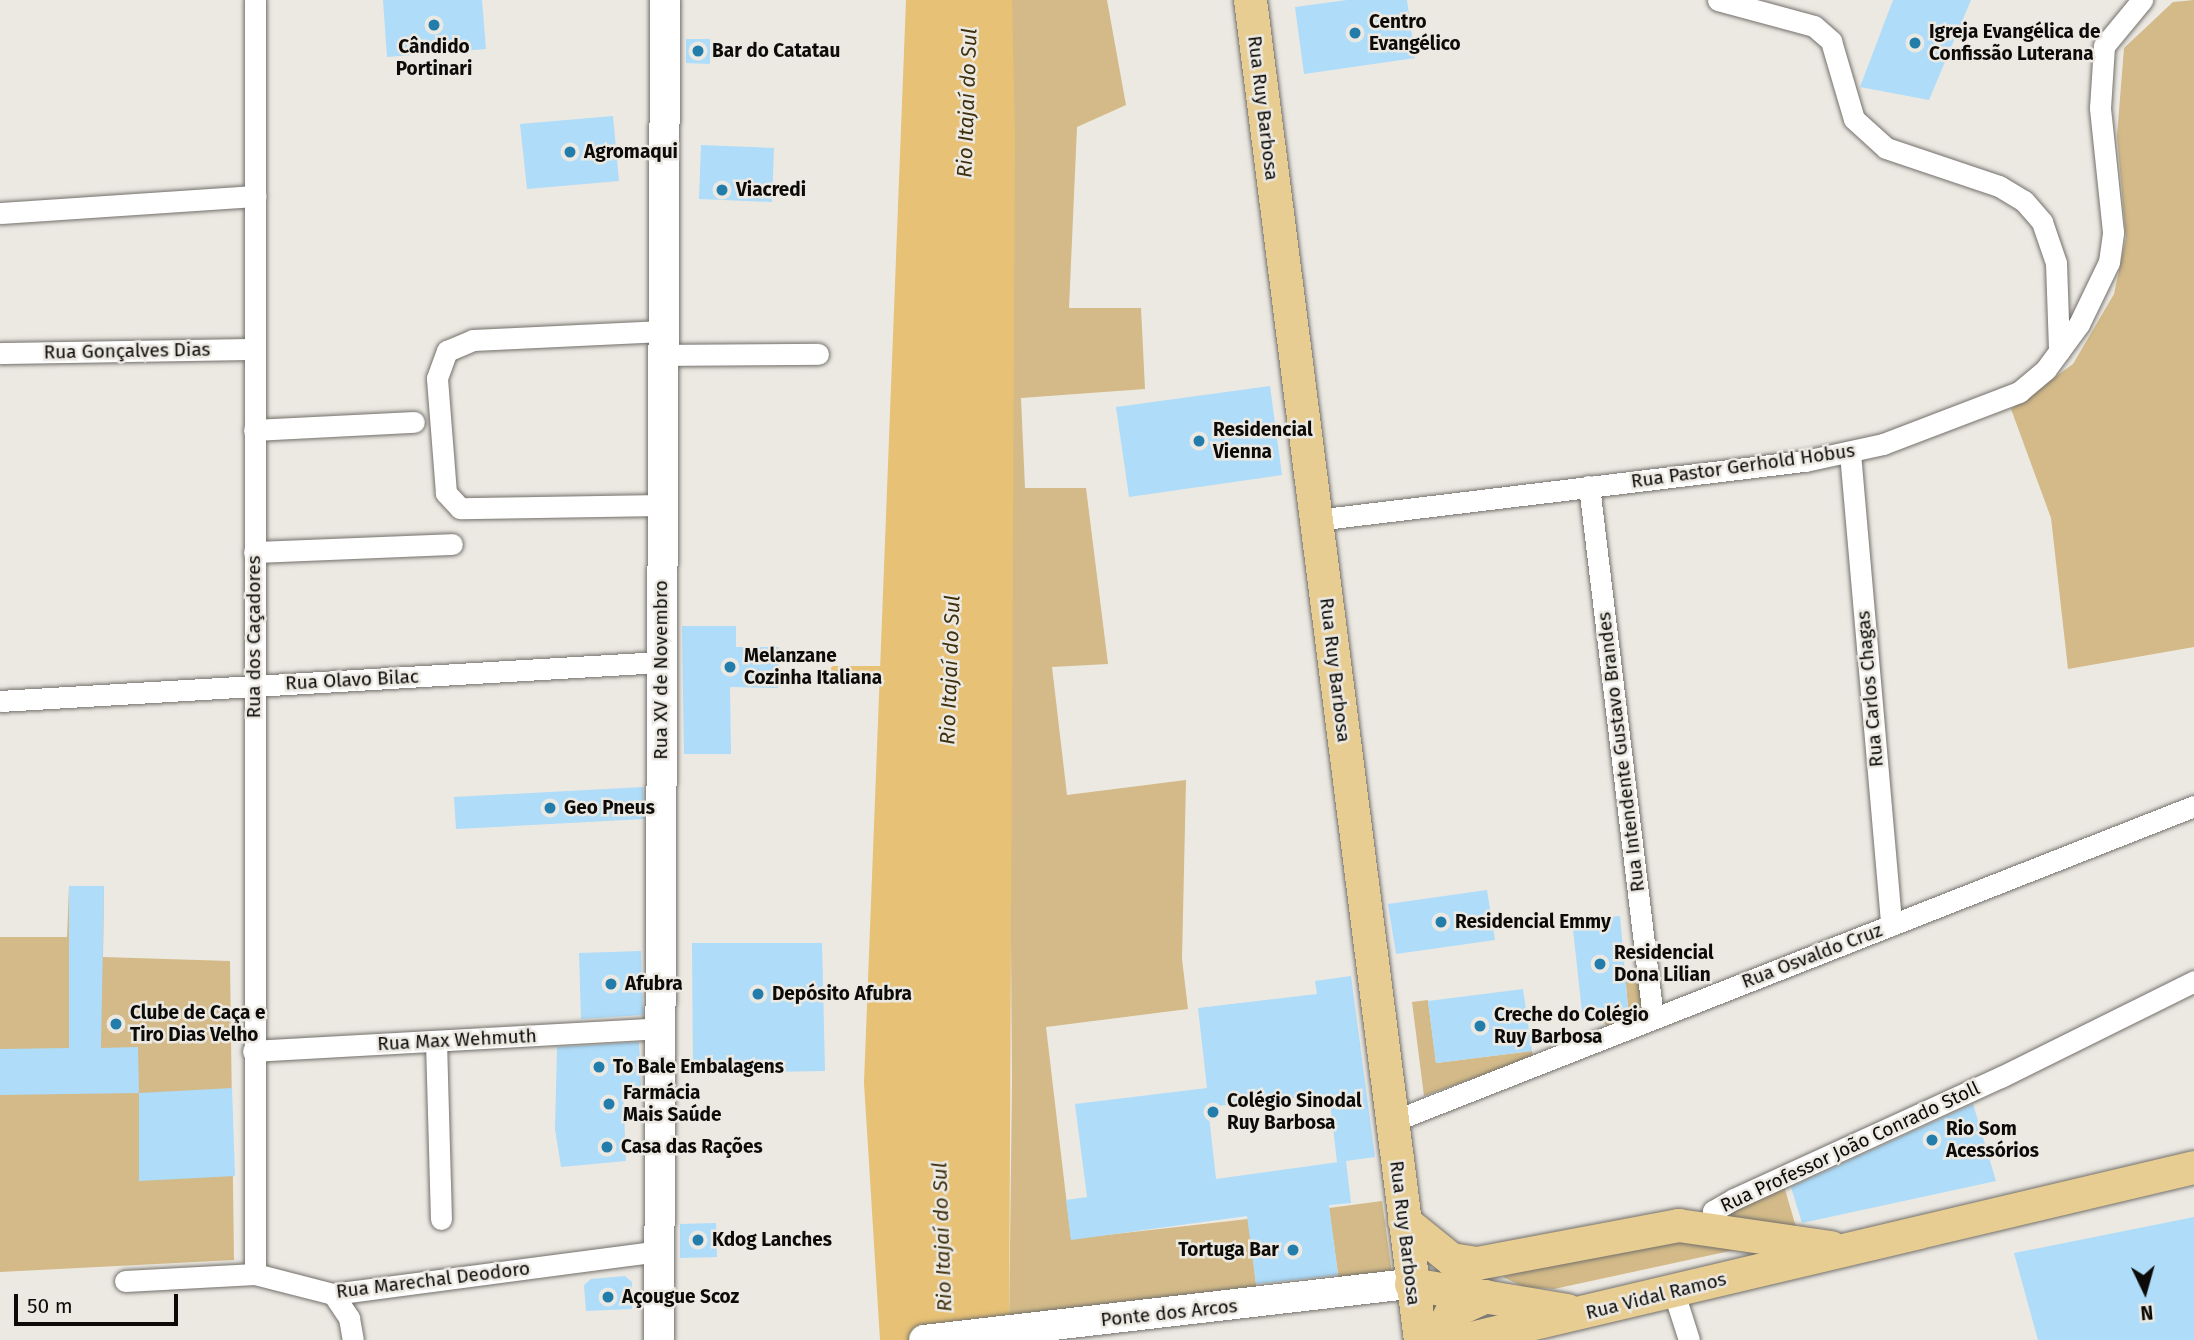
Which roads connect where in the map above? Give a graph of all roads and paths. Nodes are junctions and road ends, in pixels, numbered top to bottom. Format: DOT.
graph roads {
  1 [pos="255,0"];
  2 [pos="664,0"];
  3 [pos="1250,0"];
  4 [pos="1718,0"];
  5 [pos="2141,0"];
  6 [pos="255,196"];
  7 [pos="0,213"];
  8 [pos="663,343"];
  9 [pos="254,349"];
  10 [pos="2059,351"];
  11 [pos="0,353"];
  12 [pos="818,354"];
  13 [pos="414,422"];
  14 [pos="254,430"];
  15 [pos="1850,453"];
  16 [pos="1589,486"];
  17 [pos="663,505"];
  18 [pos="1316,520"];
  19 [pos="452,544"];
  20 [pos="254,552"];
  21 [pos="661,662"];
  22 [pos="254,686"];
  23 [pos="0,701"];
  24 [pos="2194,806"];
  25 [pos="1891,925"];
  26 [pos="2194,981"];
  27 [pos="1653,1018"];
  28 [pos="660,1028"];
  29 [pos="436,1041"];
  30 [pos="253,1051"];
  31 [pos="1391,1122"];
  32 [pos="2194,1167"];
  33 [pos="441,1219"];
  34 [pos="1404,1221"];
  35 [pos="1722,1231"];
  36 [pos="1850,1250"];
  37 [pos="659,1251"];
  38 [pos="255,1274"];
  39 [pos="125,1281"];
  40 [pos="1410,1284"];
  41 [pos="1674,1293"];
  42 [pos="333,1294"];
  43 [pos="1485,1296"];
  44 [pos="1586,1314"];
  45 [pos="655,1334"];
  46 [pos="353,1340"];
  47 [pos="682,1340"];
  48 [pos="924,1340"];
  49 [pos="1420,1340"];
  50 [pos="1436,1340"];
  51 [pos="1462,1340"];
  52 [pos="1689,1340"];
  1 -- 6 [label="street, Rua dos Caçadores"];
  2 -- 8 [label="main road, Rua XV de Novembro"];
  3 -- 18 [label="main road, Rua Ruy Barbosa"];
  4 -- 10 [label="street"];
  5 -- 10 [label="street, Rua Pastor Gerhold Hobus"];
  6 -- 7 [label="street"];
  6 -- 9 [label="street, Rua dos Caçadores"];
  8 -- 12 [label="street"];
  8 -- 17 [label="main road, Rua XV de Novembro"];
  8 -- 17 [label="street"];
  9 -- 11 [label="street, Rua Gonçalves Dias"];
  9 -- 14 [label="street, Rua dos Caçadores"];
  10 -- 15 [label="street, Rua Pastor Gerhold Hobus"];
  13 -- 14 [label="street"];
  14 -- 20 [label="street, Rua dos Caçadores"];
  15 -- 16 [label="street, Rua Pastor Gerhold Hobus"];
  15 -- 25 [label="street, Rua Carlos Chagas"];
  16 -- 18 [label="street, Rua Pastor Gerhold Hobus"];
  16 -- 27 [label="street, Rua Intendente Gustavo Brandes"];
  17 -- 21 [label="main road, Rua XV de Novembro"];
  18 -- 31 [label="main road, Rua Ruy Barbosa"];
  19 -- 20 [label="street"];
  20 -- 22 [label="street, Rua dos Caçadores"];
  21 -- 22 [label="street, Rua Olavo Bilac"];
  21 -- 28 [label="main road, Rua XV de Novembro"];
  22 -- 23 [label="street, Rua Olavo Bilac"];
  22 -- 30 [label="street, Rua dos Caçadores"];
  24 -- 25 [label="street, Rua Osvaldo Cruz"];
  25 -- 27 [label="street, Rua Osvaldo Cruz"];
  26 -- 35 [label="street, Rua Professor João Conrado Stoll"];
  27 -- 31 [label="street, Rua Osvaldo Cruz"];
  28 -- 29 [label="street, Rua Max Wehmuth"];
  28 -- 37 [label="main road, Rua XV de Novembro"];
  29 -- 30 [label="street, Rua Max Wehmuth"];
  29 -- 33 [label="street"];
  30 -- 38 [label="street, Rua dos Caçadores"];
  31 -- 34 [label="main road, Rua Ruy Barbosa"];
  32 -- 36 [label="main road, Rua Vidal Ramos"];
  34 -- 35 [label="main road, Rua Professor João Conrado Stoll"];
  34 -- 40 [label="main road, Rua Ruy Barbosa"];
  35 -- 36 [label="main road, Rua Vidal Ramos"];
  36 -- 41 [label="main road, Rua Vidal Ramos"];
  37 -- 42 [label="street, Rua Marechal Deodoro"];
  37 -- 45 [label="main road, Rua XV de Novembro"];
  38 -- 39 [label="street, Rua Marechal Deodoro"];
  38 -- 42 [label="street, Rua Marechal Deodoro"];
  40 -- 43 [label="main road"];
  40 -- 48 [label="main road, Ponte dos Arcos"];
  40 -- 49 [label="main road, Rua Ruy Barbosa"];
  41 -- 44 [label="main road, Rua Vidal Ramos"];
  41 -- 52 [label="street"];
  42 -- 46 [label="street"];
  43 -- 44 [label="main road"];
  43 -- 50 [label="main road"];
  44 -- 51 [label="main road, Rua Vidal Ramos"];
  45 -- 47 [label="main road"];
}
